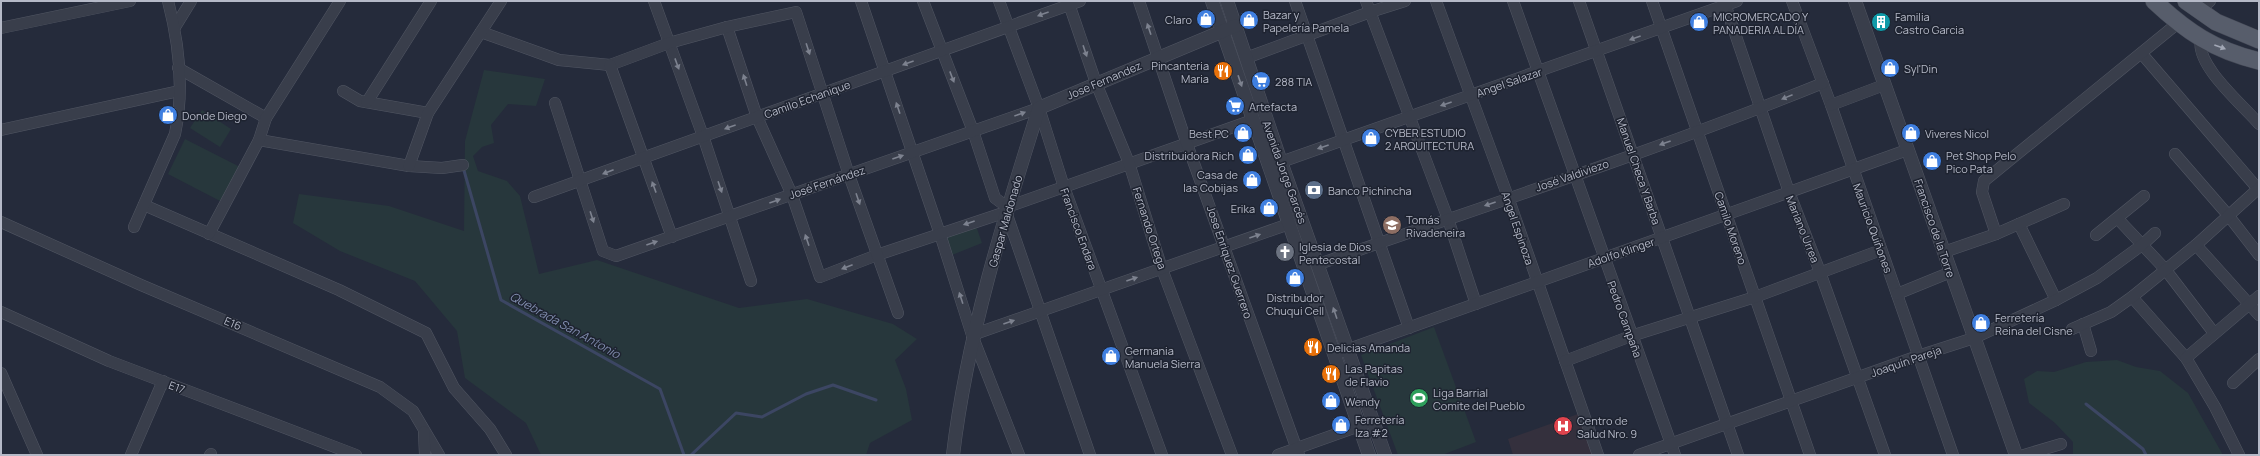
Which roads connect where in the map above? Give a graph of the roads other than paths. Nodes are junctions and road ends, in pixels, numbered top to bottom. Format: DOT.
graph roads {
  1 [pos="130,1"];
  2 [pos="168,1"];
  3 [pos="191,1"];
  4 [pos="340,1"];
  5 [pos="431,1"];
  6 [pos="501,1"];
  7 [pos="654,1"];
  8 [pos="861,1"];
  9 [pos="923,1"];
  10 [pos="998,1"];
  11 [pos="1080,1"];
  12 [pos="1139,1"];
  13 [pos="1212,1"];
  14 [pos="1227,1"];
  15 [pos="1295,1"];
  16 [pos="1405,1"];
  17 [pos="1436,1"];
  18 [pos="1513,1"];
  19 [pos="1579,1"];
  20 [pos="1652,1"];
  21 [pos="1737,1"];
  22 [pos="1792,1"];
  23 [pos="1855,1"];
  24 [pos="2154,1"];
  25 [pos="1068,3"];
  26 [pos="1725,3"];
  27 [pos="2198,4"];
  28 [pos="1368,6"];
  29 [pos="2178,23"];
  30 [pos="1235,26"];
  31 [pos="175,27"];
  32 [pos="727,27"];
  33 [pos="1008,27"];
  34 [pos="1,28"];
  35 [pos="1661,28"];
  36 [pos="1223,31"];
  37 [pos="481,32"];
  38 [pos="1307,36"];
  39 [pos="2201,40"];
  40 [pos="2259,40"];
  41 [pos="669,43"];
  42 [pos="942,51"];
  43 [pos="1598,51"];
  44 [pos="2142,54"];
  45 [pos="1159,57"];
  46 [pos="1246,58"];
  47 [pos="2259,61"];
  48 [pos="610,65"];
  49 [pos="178,68"];
  50 [pos="885,71"];
  51 [pos="1538,72"];
  52 [pos="1096,83"];
  53 [pos="1823,83"];
  54 [pos="1884,85"];
  55 [pos="180,91"];
  56 [pos="343,91"];
  57 [pos="823,93"];
  58 [pos="1469,96"];
  59 [pos="367,102"];
  60 [pos="555,103"];
  61 [pos="1831,105"];
  62 [pos="1039,108"];
  63 [pos="1761,108"];
  64 [pos="428,113"];
  65 [pos="757,117"];
  66 [pos="1409,117"];
  67 [pos="266,118"];
  68 [pos="1253,120"];
  69 [pos="2259,124"];
  70 [pos="1,130"];
  71 [pos="973,131"];
  72 [pos="1697,131"];
  73 [pos="703,136"];
  74 [pos="259,140"];
  75 [pos="1344,140"];
  76 [pos="1187,144"];
  77 [pos="1907,150"];
  78 [pos="913,152"];
  79 [pos="1633,154"];
  80 [pos="2175,154"];
  81 [pos="643,158"];
  82 [pos="1281,162"];
  83 [pos="1129,163"];
  84 [pos="463,165"];
  85 [pos="409,166"];
  86 [pos="1852,170"];
  87 [pos="849,175"];
  88 [pos="1574,175"];
  89 [pos="581,182"];
  90 [pos="1064,187"];
  91 [pos="2259,189"];
  92 [pos="1788,192"];
  93 [pos="792,195"];
  94 [pos="2144,196"];
  95 [pos="534,197"];
  96 [pos="1508,197"];
  97 [pos="2064,204"];
  98 [pos="144,205"];
  99 [pos="1007,210"];
  100 [pos="1726,215"];
  101 [pos="2228,215"];
  102 [pos="730,217"];
  103 [pos="1448,219"];
  104 [pos="2118,219"];
  105 [pos="1,222"];
  106 [pos="1289,224"];
  107 [pos="2019,224"];
  108 [pos="134,227"];
  109 [pos="2155,233"];
  110 [pos="209,234"];
  111 [pos="940,234"];
  112 [pos="1996,234"];
  113 [pos="2096,235"];
  114 [pos="672,237"];
  115 [pos="1662,238"];
  116 [pos="1380,243"];
  117 [pos="2142,245"];
  118 [pos="2196,245"];
  119 [pos="1225,247"];
  120 [pos="1881,250"];
  121 [pos="1944,252"];
  122 [pos="877,255"];
  123 [pos="2259,256"];
  124 [pos="1604,258"];
  125 [pos="1319,264"];
  126 [pos="1162,268"];
  127 [pos="2165,269"];
  128 [pos="1820,272"];
  129 [pos="1951,272"];
  130 [pos="751,281"];
  131 [pos="1538,282"];
  132 [pos="1101,290"];
  133 [pos="1897,294"];
  134 [pos="2259,296"];
  135 [pos="1754,297"];
  136 [pos="2132,297"];
  137 [pos="2056,300"];
  138 [pos="1476,304"];
  139 [pos="2249,304"];
  140 [pos="1040,311"];
  141 [pos="1,312"];
  142 [pos="898,313"];
  143 [pos="2259,315"];
  144 [pos="1691,318"];
  145 [pos="2083,324"];
  146 [pos="1409,328"];
  147 [pos="2072,328"];
  148 [pos="2214,333"];
  149 [pos="972,335"];
  150 [pos="1631,336"];
  151 [pos="1974,338"];
  152 [pos="1348,350"];
  153 [pos="2091,351"];
  154 [pos="1334,354"];
  155 [pos="1918,356"];
  156 [pos="2186,358"];
  157 [pos="2259,359"];
  158 [pos="1565,361"];
  159 [pos="1,373"];
  160 [pos="1857,378"];
  161 [pos="163,381"];
  162 [pos="2233,384"];
  163 [pos="1791,402"];
  164 [pos="1373,421"];
  165 [pos="1727,425"];
  166 [pos="1358,426"];
  167 [pos="423,427"];
  168 [pos="1672,444"];
  169 [pos="2061,444"];
  170 [pos="1298,452"];
  171 [pos="37,455"];
  172 [pos="131,455"];
  173 [pos="356,455"];
  174 [pos="425,455"];
  175 [pos="439,455"];
  176 [pos="506,455"];
  177 [pos="953,455"];
  178 [pos="1019,455"];
  179 [pos="1090,455"];
  180 [pos="1162,455"];
  181 [pos="1232,455"];
  182 [pos="1278,455"];
  183 [pos="1369,455"];
  184 [pos="1386,455"];
  185 [pos="1598,455"];
  186 [pos="1639,455"];
  187 [pos="1675,455"];
  188 [pos="1738,455"];
  189 [pos="1810,455"];
  190 [pos="1884,455"];
  191 [pos="1953,455"];
  192 [pos="2016,455"];
  193 [pos="2024,455"];
  194 [pos="2239,455"];
  1 -- 34 [label="street"];
  2 -- 31 [label="street"];
  3 -- 31 [label="street"];
  4 -- 67 [label="street"];
  5 -- 59 [label="street"];
  6 -- 37 [label="street"];
  7 -- 41 [label="street"];
  8 -- 50 [label="street"];
  9 -- 42 [label="street"];
  10 -- 33 [label="street, Francisco Endara"];
  11 -- 25 [label="street, Camilo Echanique"];
  45 -- 12 [label="street, Jose Enriquez Guerrero, one-way"];
  13 -- 36 [label="street, Avenida Jorge Garcés"];
  14 -- 30 [label="street, Avenida Jorge Garcés"];
  15 -- 38 [label="street"];
  16 -- 28 [label="street"];
  17 -- 58 [label="street, Angel Espinoza"];
  18 -- 51 [label="street, Pedro Campaña"];
  19 -- 43 [label="street, Manuel Checa Y Barba"];
  20 -- 35 [label="street, Camilo Moreno"];
  21 -- 26 [label="street, Angel Salazar"];
  22 -- 53 [label="street, Mauricio Quiñones"];
  23 -- 54 [label="street, Francisco de la Torre"];
  24 -- 29 [label="main road"];
  25 -- 33 [label="street, Camilo Echanique, one-way"];
  25 -- 52 [label="street, Fernando Ortega, one-way"];
  26 -- 35 [label="street, Angel Salazar"];
  26 -- 63 [label="street, Mariano Urrea"];
  27 -- 40 [label="main road"];
  28 -- 38 [label="street"];
  28 -- 66 [label="street"];
  29 -- 39 [label="main road"];
  29 -- 44 [label="street"];
  30 -- 36 [label="street, Jose Fernandez"];
  30 -- 46 [label="street, Avenida Jorge Garcés"];
  31 -- 49 [label="street"];
  32 -- 41 [label="street"];
  32 -- 57 [label="street, one-way"];
  65 -- 32 [label="street, one-way"];
  33 -- 42 [label="street, Camilo Echanique"];
  33 -- 62 [label="street, Francisco Endara"];
  35 -- 43 [label="street, Angel Salazar, one-way"];
  35 -- 72 [label="street, Camilo Moreno"];
  36 -- 45 [label="street, Jose Fernandez"];
  36 -- 68 [label="street, Avenida Jorge Garcés, one-way"];
  37 -- 48 [label="street"];
  37 -- 64 [label="street"];
  38 -- 46 [label="street"];
  38 -- 75 [label="street"];
  39 -- 47 [label="main road, one-way"];
  39 -- 69 [label="street"];
  41 -- 48 [label="street"];
  41 -- 73 [label="street, one-way"];
  42 -- 50 [label="street, Camilo Echanique, one-way"];
  42 -- 71 [label="street, one-way"];
  43 -- 51 [label="street, Angel Salazar"];
  43 -- 79 [label="street, Manuel Checa Y Barba"];
  44 -- 91 [label="street"];
  44 -- 112 [label="street"];
  45 -- 52 [label="street, Jose Fernandez"];
  45 -- 76 [label="street, Jose Enriquez Guerrero"];
  46 -- 82 [label="street, Avenida Jorge Garcés"];
  48 -- 81 [label="street"];
  49 -- 55 [label="street"];
  49 -- 67 [label="street"];
  50 -- 57 [label="street, Camilo Echanique"];
  78 -- 50 [label="street, one-way"];
  51 -- 58 [label="street, Angel Salazar"];
  51 -- 88 [label="street, Pedro Campaña"];
  52 -- 62 [label="street, Jose Fernandez"];
  52 -- 83 [label="street, Fernando Ortega"];
  53 -- 61 [label="street, Mauricio Quiñones"];
  53 -- 63 [label="street, José Valdiviezo, one-way"];
  54 -- 61 [label="street"];
  54 -- 77 [label="street, Francisco de la Torre"];
  55 -- 70 [label="street"];
  55 -- 98 [label="street"];
  56 -- 59 [label="street"];
  57 -- 65 [label="street, Camilo Echanique"];
  57 -- 87 [label="street"];
  58 -- 66 [label="street, Angel Salazar, one-way"];
  58 -- 96 [label="street, Angel Espinoza"];
  59 -- 64 [label="street"];
  60 -- 89 [label="street"];
  61 -- 86 [label="street, Mauricio Quiñones"];
  71 -- 62 [label="street, José Fernández, one-way"];
  62 -- 90 [label="street, Francisco Endara"];
  62 -- 99 [label="street, Gaspar Maldonado"];
  63 -- 72 [label="street, José Valdiviezo"];
  63 -- 92 [label="street, Mariano Urrea"];
  64 -- 85 [label="street"];
  65 -- 73 [label="street, Camilo Echanique, one-way"];
  65 -- 93 [label="street"];
  66 -- 75 [label="street, Angel Salazar"];
  66 -- 103 [label="street"];
  67 -- 74 [label="street"];
  68 -- 76 [label="street"];
  68 -- 106 [label="street, Avenida Jorge Garcés"];
  71 -- 78 [label="street, José Fernández"];
  71 -- 99 [label="street"];
  72 -- 79 [label="street, José Valdiviezo, one-way"];
  72 -- 100 [label="street, Camilo Moreno"];
  73 -- 81 [label="street, Camilo Echanique"];
  73 -- 102 [label="street, one-way"];
  74 -- 85 [label="street"];
  74 -- 110 [label="street"];
  75 -- 82 [label="street, Angel Salazar, one-way"];
  75 -- 116 [label="street"];
  76 -- 83 [label="street"];
  76 -- 119 [label="street, Jose Enriquez Guerrero"];
  77 -- 86 [label="street, Adolfo Klinger"];
  77 -- 121 [label="street, Francisco de la Torre"];
  87 -- 78 [label="street, José Fernández, one-way"];
  78 -- 111 [label="street"];
  79 -- 88 [label="street, José Valdiviezo"];
  79 -- 115 [label="street, Manuel Checa Y Barba"];
  80 -- 101 [label="street"];
  81 -- 89 [label="street, Camilo Echanique, one-way"];
  114 -- 81 [label="street, one-way"];
  82 -- 125 [label="street, Avenida Jorge Garcés"];
  83 -- 90 [label="street"];
  83 -- 126 [label="street, Fernando Ortega"];
  84 -- 85 [label="street"];
  86 -- 92 [label="street, Adolfo Klinger"];
  86 -- 120 [label="street, Mauricio Quiñones"];
  87 -- 93 [label="street, José Fernández"];
  87 -- 122 [label="street, one-way"];
  88 -- 96 [label="street, José Valdiviezo"];
  88 -- 124 [label="street, Pedro Campaña"];
  89 -- 95 [label="street, Camilo Echanique"];
  89 -- 114 [label="street, José Fernández, one-way"];
  90 -- 99 [label="street"];
  90 -- 132 [label="street, Francisco Endara"];
  91 -- 101 [label="street"];
  92 -- 100 [label="street, Adolfo Klinger"];
  92 -- 128 [label="street, Mariano Urrea"];
  102 -- 93 [label="street, José Fernández, one-way"];
  122 -- 93 [label="street, one-way"];
  94 -- 104 [label="street"];
  96 -- 103 [label="street, José Valdiviezo, one-way"];
  96 -- 131 [label="street, Angel Espinoza"];
  97 -- 107 [label="street"];
  98 -- 108 [label="street"];
  98 -- 110 [label="street"];
  99 -- 111 [label="street, one-way"];
  99 -- 140 [label="street"];
  99 -- 149 [label="street, Gaspar Maldonado"];
  100 -- 115 [label="street, Adolfo Klinger"];
  100 -- 135 [label="street, Camilo Moreno"];
  101 -- 118 [label="street"];
  101 -- 123 [label="street"];
  102 -- 114 [label="street, José Fernández"];
  102 -- 130 [label="street"];
  103 -- 116 [label="street, José Valdiviezo"];
  103 -- 138 [label="street"];
  104 -- 113 [label="street"];
  104 -- 117 [label="street"];
  105 -- 167 [label="street, E16"];
  119 -- 106 [label="street, one-way"];
  106 -- 154 [label="street, Avenida Jorge Garcés"];
  107 -- 112 [label="street"];
  107 -- 137 [label="street"];
  109 -- 117 [label="street, Joaquín Pareja"];
  110 -- 176 [label="street"];
  111 -- 122 [label="street"];
  149 -- 111 [label="street, one-way"];
  112 -- 121 [label="street"];
  115 -- 124 [label="street, Adolfo Klinger"];
  115 -- 144 [label="street, Manuel Checa Y Barba"];
  116 -- 125 [label="street, José Valdiviezo"];
  116 -- 146 [label="street"];
  117 -- 127 [label="street"];
  117 -- 137 [label="street, Joaquín Pareja"];
  118 -- 127 [label="street"];
  118 -- 139 [label="street"];
  119 -- 126 [label="street"];
  119 -- 170 [label="street, Jose Enriquez Guerrero"];
  120 -- 128 [label="street"];
  120 -- 133 [label="street, Mauricio Quiñones"];
  121 -- 129 [label="street, Francisco de la Torre"];
  122 -- 142 [label="street"];
  124 -- 131 [label="street, Adolfo Klinger"];
  124 -- 150 [label="street, Pedro Campaña"];
  152 -- 125 [label="street, Avenida Jorge Garcés, one-way"];
  132 -- 126 [label="street, one-way"];
  126 -- 181 [label="street, Fernando Ortega"];
  127 -- 136 [label="street"];
  127 -- 148 [label="street"];
  128 -- 135 [label="street"];
  128 -- 160 [label="street, Mariano Urrea"];
  129 -- 133 [label="street"];
  129 -- 151 [label="street, Francisco de la Torre"];
  131 -- 138 [label="street, Adolfo Klinger"];
  131 -- 158 [label="street, Angel Espinoza"];
  132 -- 140 [label="street"];
  132 -- 180 [label="street, Francisco Endara"];
  133 -- 155 [label="street, Mauricio Quiñones"];
  134 -- 139 [label="street"];
  135 -- 144 [label="street"];
  135 -- 163 [label="street, Camilo Moreno"];
  136 -- 145 [label="street"];
  136 -- 156 [label="street"];
  137 -- 151 [label="street, Joaquín Pareja"];
  138 -- 146 [label="street, Adolfo Klinger"];
  139 -- 143 [label="street"];
  139 -- 148 [label="street"];
  149 -- 140 [label="street, one-way"];
  140 -- 179 [label="street"];
  141 -- 161 [label="street, E17"];
  144 -- 150 [label="street"];
  144 -- 165 [label="street, Manuel Checa Y Barba"];
  145 -- 147 [label="street"];
  145 -- 153 [label="street"];
  146 -- 152 [label="street, Adolfo Klinger"];
  148 -- 156 [label="street"];
  149 -- 177 [label="street, Gaspar Maldonado"];
  149 -- 178 [label="street"];
  150 -- 158 [label="street"];
  150 -- 168 [label="street, Pedro Campaña"];
  151 -- 155 [label="street, Joaquín Pareja"];
  151 -- 192 [label="street, Francisco de la Torre"];
  152 -- 154 [label="street, Adolfo Klinger"];
  152 -- 164 [label="street, Avenida Jorge Garcés"];
  154 -- 166 [label="street, Avenida Jorge Garcés"];
  155 -- 160 [label="street, Joaquín Pareja"];
  155 -- 191 [label="street, Mauricio Quiñones"];
  156 -- 194 [label="street"];
  157 -- 162 [label="street"];
  158 -- 185 [label="street, Angel Espinoza"];
  159 -- 171 [label="street"];
  160 -- 163 [label="street, Joaquín Pareja"];
  160 -- 190 [label="street, Mariano Urrea"];
  161 -- 172 [label="street"];
  161 -- 173 [label="street, E17"];
  163 -- 165 [label="street, Joaquín Pareja"];
  163 -- 189 [label="street, Camilo Moreno"];
  164 -- 166 [label="street"];
  164 -- 184 [label="street, Avenida Jorge Garcés"];
  165 -- 168 [label="street, Joaquín Pareja"];
  165 -- 188 [label="street, Manuel Checa Y Barba"];
  166 -- 170 [label="street"];
  166 -- 183 [label="street, Avenida Jorge Garcés"];
  167 -- 174 [label="street"];
  167 -- 175 [label="street, E16"];
  168 -- 186 [label="street, Joaquín Pareja"];
  168 -- 187 [label="street, Pedro Campaña"];
  169 -- 193 [label="street"];
  170 -- 182 [label="street"];
}
